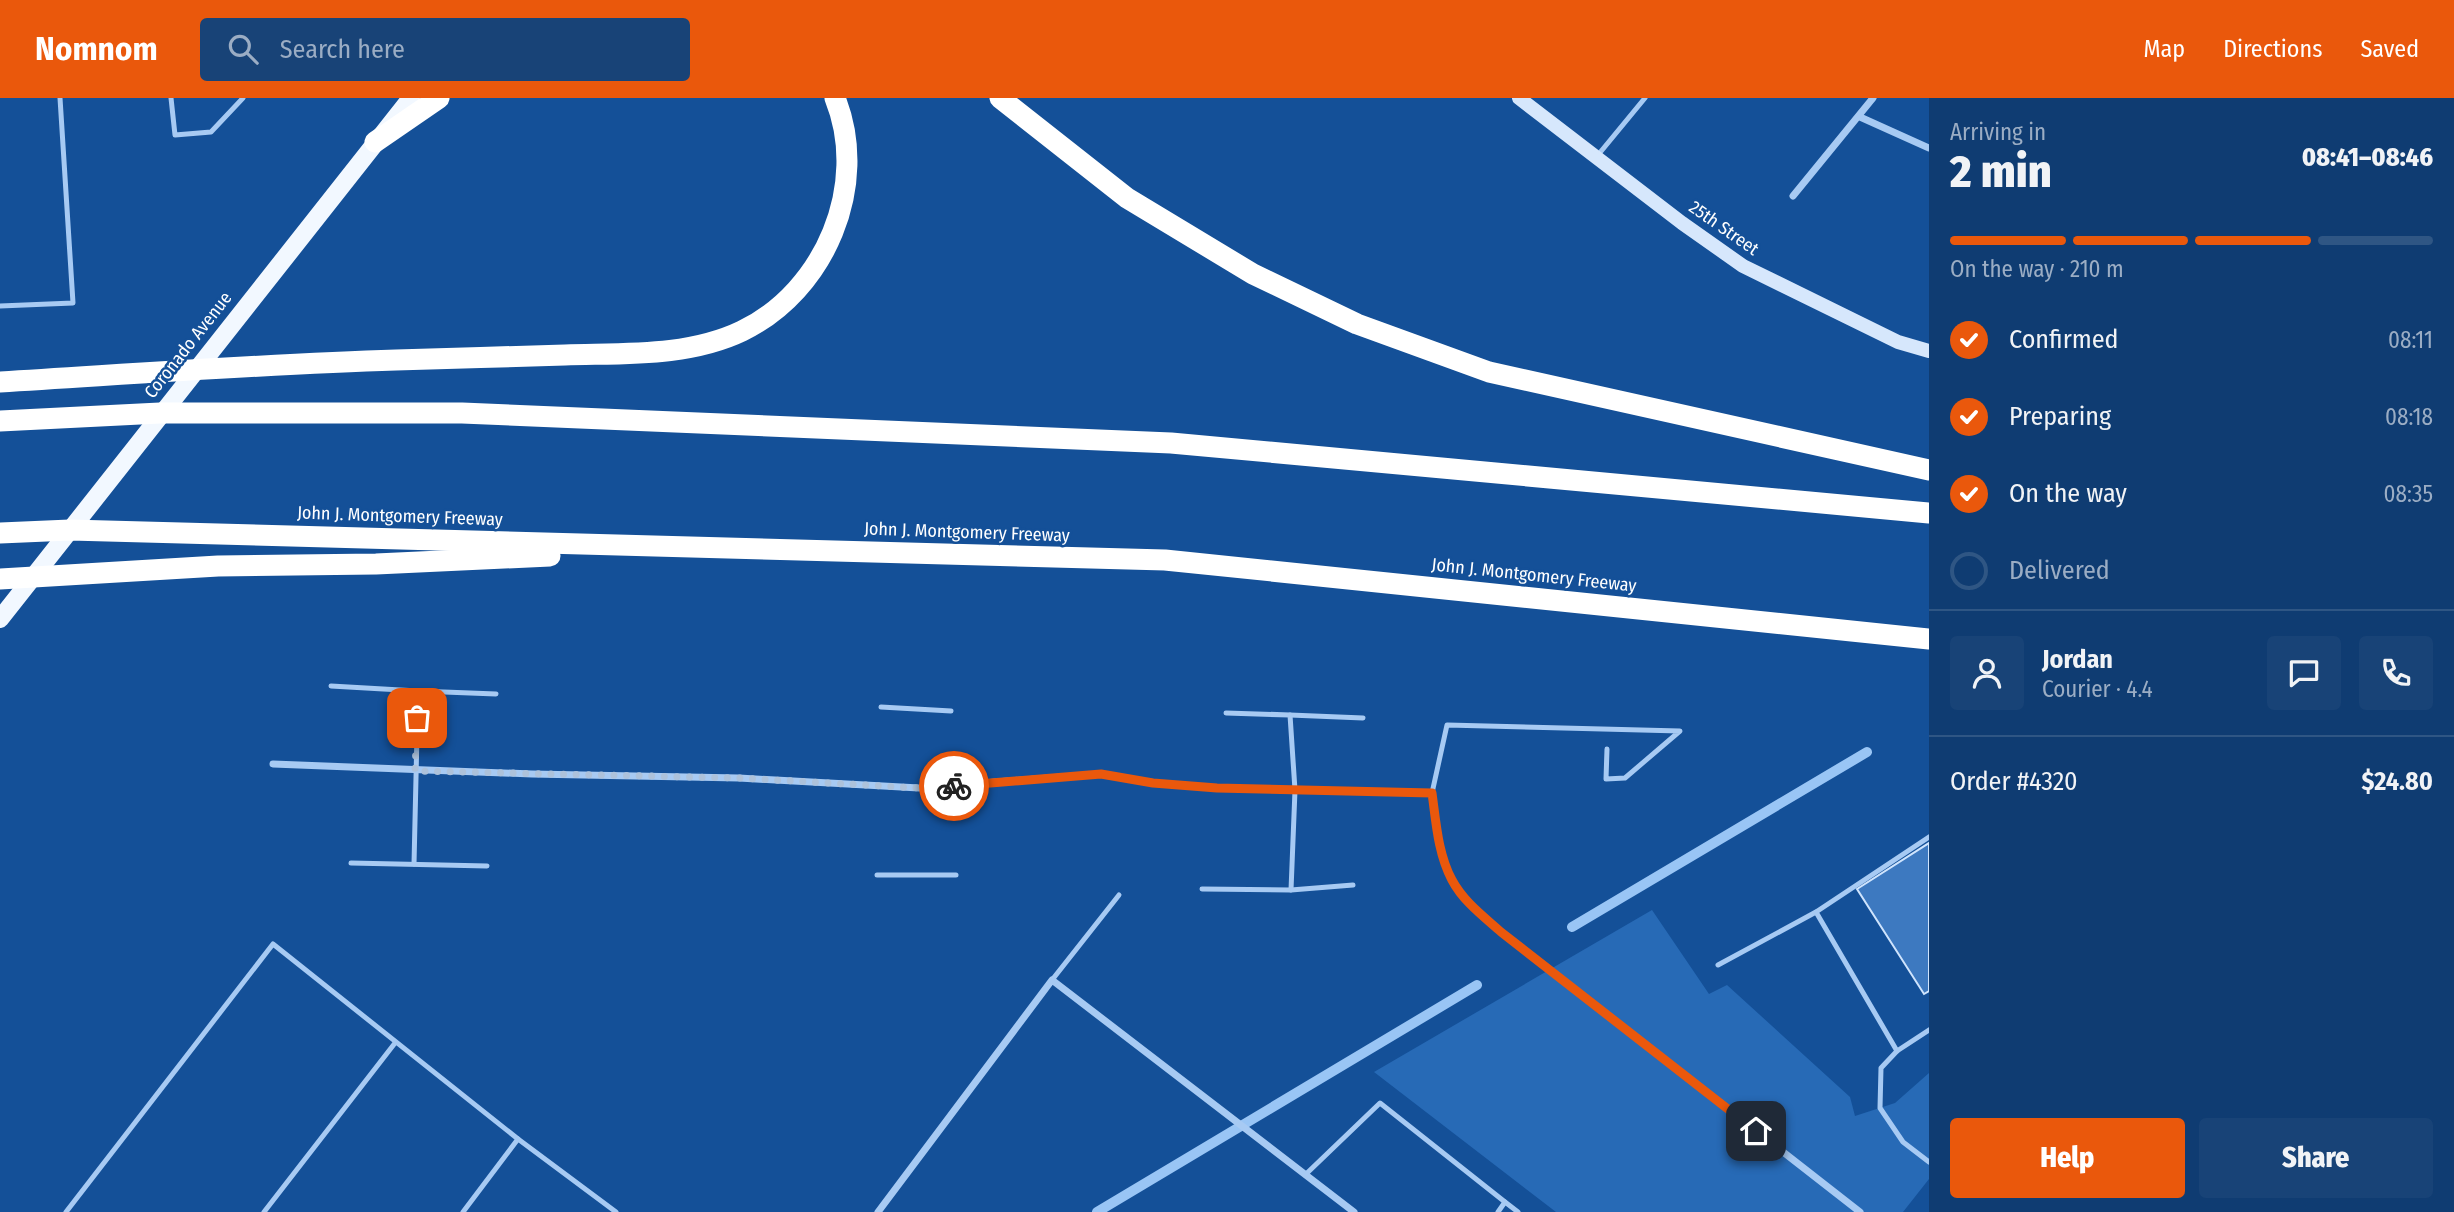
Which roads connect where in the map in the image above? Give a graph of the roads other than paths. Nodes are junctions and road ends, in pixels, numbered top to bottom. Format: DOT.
graph roads {
  1 [pos="60,98"];
  2 [pos="172,98"];
  3 [pos="243,98"];
  4 [pos="411,98"];
  5 [pos="439,98"];
  6 [pos="835,98"];
  7 [pos="1000,98"];
  8 [pos="1519,98"];
  9 [pos="1645,98"];
  10 [pos="1873,98"];
  11 [pos="1860,117"];
  12 [pos="375,142"];
  13 [pos="1929,148"];
  14 [pos="1596,157"];
  15 [pos="1793,196"];
  16 [pos="0,306"];
  17 [pos="1929,351"];
  18 [pos="0,382"];
  19 [pos="0,421"];
  20 [pos="1929,470"];
  21 [pos="1929,513"];
  22 [pos="0,533"];
  23 [pos="726,548"];
  24 [pos="0,579"];
  25 [pos="0,619"];
  26 [pos="1929,639"];
  27 [pos="331,686"];
  28 [pos="418,691"];
  29 [pos="496,694"];
  30 [pos="881,707"];
  31 [pos="951,711"];
  32 [pos="1226,713"];
  33 [pos="1290,715"];
  34 [pos="1363,718"];
  35 [pos="1607,749"];
  36 [pos="273,764"];
  37 [pos="415,771"];
  38 [pos="1295,790"];
  39 [pos="1432,793"];
  40 [pos="1929,837"];
  41 [pos="351,863"];
  42 [pos="414,864"];
  43 [pos="487,866"];
  44 [pos="877,875"];
  45 [pos="956,875"];
  46 [pos="1353,885"];
  47 [pos="1202,889"];
  48 [pos="1291,890"];
  49 [pos="1119,895"];
  50 [pos="1816,912"];
  51 [pos="1718,965"];
  52 [pos="1052,980"];
  53 [pos="1929,1030"];
  54 [pos="395,1043"];
  55 [pos="1897,1051"];
  56 [pos="518,1139"];
  57 [pos="1929,1162"];
  58 [pos="1305,1175"];
  59 [pos="1505,1202"];
  60 [pos="66,1212"];
  61 [pos="264,1212"];
  62 [pos="463,1212"];
  63 [pos="616,1212"];
  64 [pos="878,1212"];
  65 [pos="1354,1212"];
  66 [pos="1498,1212"];
  67 [pos="1518,1212"];
  68 [pos="1860,1212"];
  1 -- 16 [label="lane"];
  2 -- 3 [label="lane"];
  4 -- 12 [label="main road, Coronado Avenue"];
  5 -- 12 [label="highway"];
  6 -- 18 [label="highway"];
  7 -- 20 [label="highway"];
  8 -- 14 [label="street, 25th Street"];
  9 -- 14 [label="lane"];
  10 -- 11 [label="street"];
  11 -- 13 [label="street"];
  11 -- 15 [label="street"];
  12 -- 25 [label="main road, Coronado Avenue"];
  14 -- 17 [label="street, 25th Street"];
  19 -- 21 [label="highway"];
  22 -- 23 [label="highway, John J. Montgomery Freeway"];
  23 -- 24 [label="highway"];
  23 -- 26 [label="highway, John J. Montgomery Freeway"];
  27 -- 28 [label="lane"];
  28 -- 29 [label="lane"];
  28 -- 37 [label="lane"];
  30 -- 31 [label="lane"];
  32 -- 33 [label="lane"];
  33 -- 34 [label="lane"];
  33 -- 38 [label="lane"];
  35 -- 39 [label="lane"];
  36 -- 37 [label="street"];
  37 -- 38 [label="street"];
  37 -- 42 [label="lane"];
  38 -- 39 [label="street"];
  38 -- 48 [label="lane"];
  39 -- 68 [label="street"];
  40 -- 50 [label="lane"];
  41 -- 42 [label="lane"];
  42 -- 43 [label="lane"];
  44 -- 45 [label="lane"];
  46 -- 48 [label="lane"];
  47 -- 48 [label="lane"];
  49 -- 52 [label="lane"];
  50 -- 51 [label="lane"];
  50 -- 55 [label="lane"];
  52 -- 58 [label="street"];
  52 -- 64 [label="street"];
  53 -- 55 [label="lane"];
  54 -- 56 [label="lane"];
  54 -- 60 [label="lane"];
  54 -- 61 [label="lane"];
  55 -- 57 [label="lane"];
  56 -- 62 [label="lane"];
  56 -- 63 [label="lane"];
  58 -- 59 [label="lane"];
  58 -- 65 [label="street"];
  59 -- 66 [label="lane"];
  59 -- 67 [label="lane"];
}
